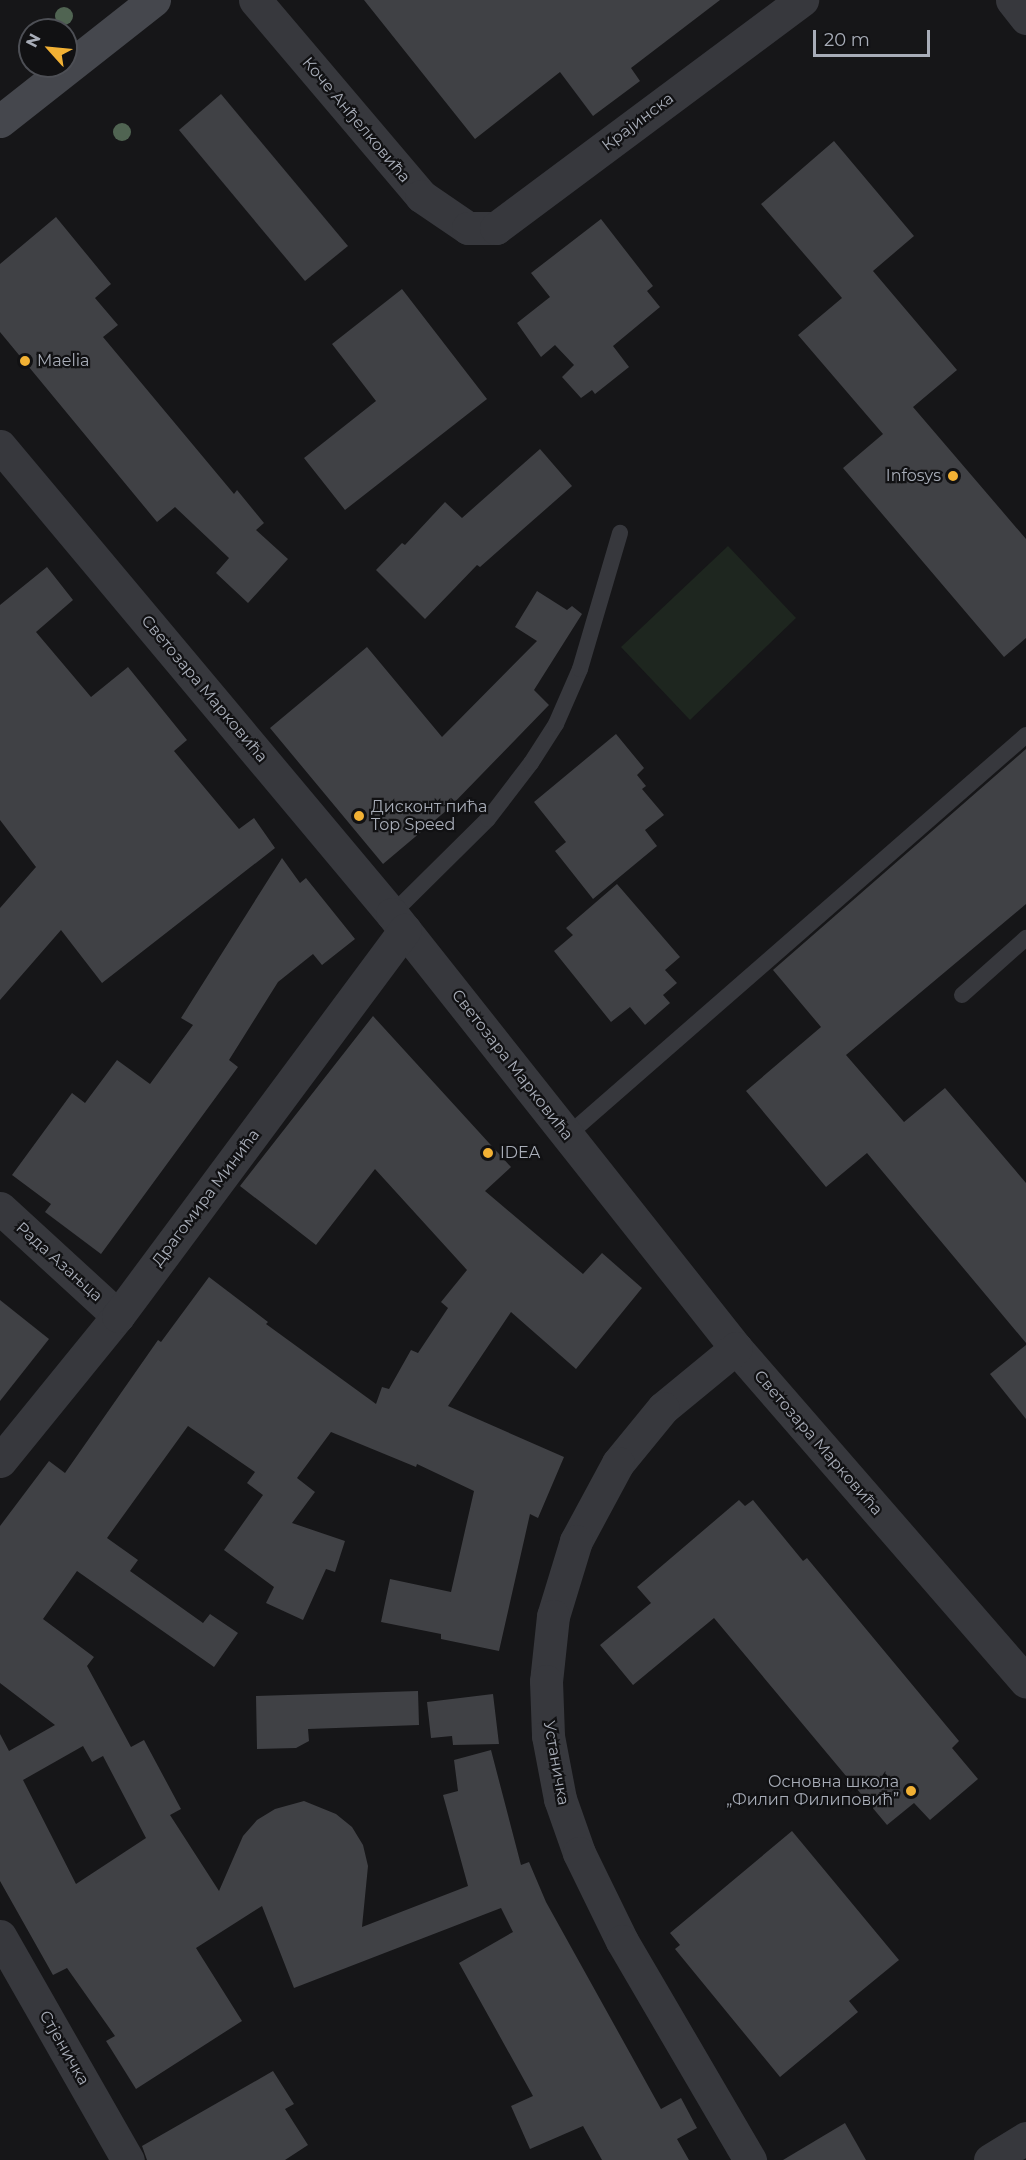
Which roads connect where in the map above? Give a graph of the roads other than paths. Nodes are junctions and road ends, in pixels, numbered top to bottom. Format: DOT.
graph roads {
  1 [pos="154,0"];
  2 [pos="255,0"];
  3 [pos="802,0"];
  4 [pos="1012,0"];
  5 [pos="1026,18"];
  6 [pos="0,121"];
  7 [pos="468,228"];
  8 [pos="0,446"];
  9 [pos="620,533"];
  10 [pos="1026,735"];
  11 [pos="399,922"];
  12 [pos="1026,938"];
  13 [pos="962,995"];
  14 [pos="568,1135"];
  15 [pos="0,1208"];
  16 [pos="118,1316"];
  17 [pos="736,1348"];
  18 [pos="0,1461"];
  19 [pos="1026,1682"];
  20 [pos="0,1936"];
  21 [pos="1026,2138"];
  22 [pos="128,2160"];
  23 [pos="750,2160"];
  24 [pos="990,2160"];
  1 -- 6 [label="street"];
  2 -- 7 [label="street, Коче Анђелковића"];
  3 -- 7 [label="street, Крајинска"];
  4 -- 5 [label="street"];
  8 -- 11 [label="street, Светозара Марковића"];
  9 -- 11 [label="lane"];
  10 -- 14 [label="lane"];
  11 -- 14 [label="street, Светозара Марковића"];
  11 -- 16 [label="street, Драгомира Минића"];
  12 -- 13 [label="lane"];
  14 -- 17 [label="street, Светозара Марковића"];
  15 -- 16 [label="street, Рада Азањца"];
  16 -- 18 [label="street, Драгомира Минића"];
  17 -- 19 [label="street, Светозара Марковића"];
  17 -- 23 [label="street, Устаничка"];
  20 -- 22 [label="street, Стјеничка"];
  21 -- 24 [label="street"];
}
